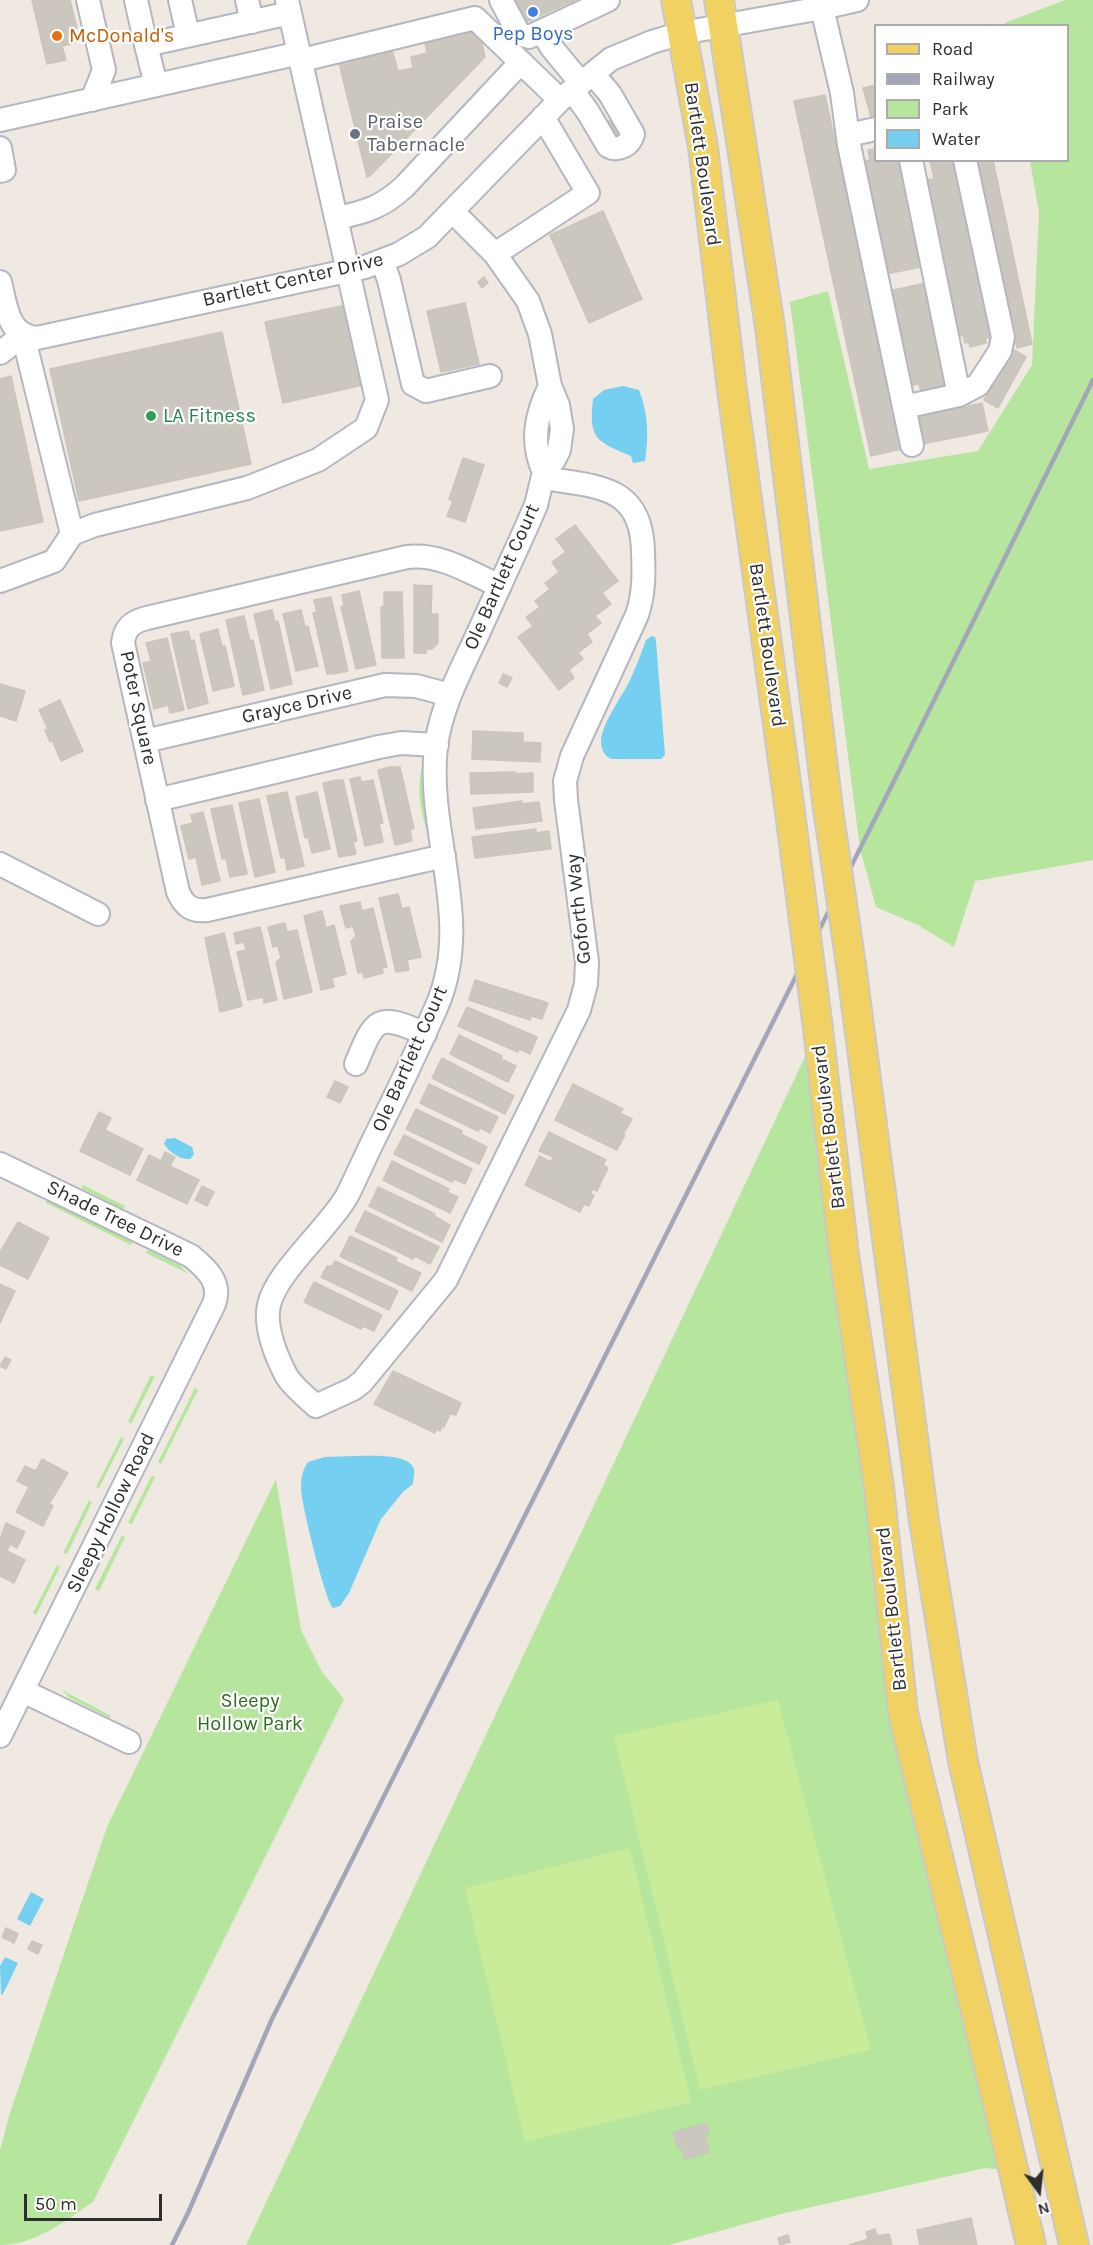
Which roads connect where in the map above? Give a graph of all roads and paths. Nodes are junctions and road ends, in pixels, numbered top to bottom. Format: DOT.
graph roads {
  1 [pos="88,0"];
  2 [pos="136,0"];
  3 [pos="180,0"];
  4 [pos="501,0"];
  5 [pos="608,0"];
  6 [pos="676,0"];
  7 [pos="857,0"];
  8 [pos="289,7"];
  9 [pos="784,7"];
  10 [pos="822,8"];
  11 [pos="250,11"];
  12 [pos="721,13"];
  13 [pos="542,32"];
  14 [pos="682,33"];
  15 [pos="188,35"];
  16 [pos="146,45"];
  17 [pos="301,57"];
  18 [pos="521,62"];
  19 [pos="156,85"];
  20 [pos="577,87"];
  21 [pos="92,99"];
  22 [pos="543,117"];
  23 [pos="0,120"];
  24 [pos="874,129"];
  25 [pos="848,135"];
  26 [pos="0,148"];
  27 [pos="911,162"];
  28 [pos="965,162"];
  29 [pos="0,171"];
  30 [pos="452,211"];
  31 [pos="337,219"];
  32 [pos="495,254"];
  33 [pos="382,261"];
  34 [pos="348,270"];
  35 [pos="0,282"];
  36 [pos="23,335"];
  37 [pos="0,353"];
  38 [pos="490,376"];
  39 [pos="959,395"];
  40 [pos="904,407"];
  41 [pos="912,445"];
  42 [pos="544,475"];
  43 [pos="72,534"];
  44 [pos="0,581"];
  45 [pos="500,586"];
  46 [pos="450,694"];
  47 [pos="144,741"];
  48 [pos="436,745"];
  49 [pos="157,800"];
  50 [pos="444,855"];
  51 [pos="0,864"];
  52 [pos="98,914"];
  53 [pos="425,1034"];
  54 [pos="356,1064"];
  55 [pos="0,1164"];
  56 [pos="218,1288"];
  57 [pos="316,1406"];
  58 [pos="23,1691"];
  59 [pos="0,1736"];
  60 [pos="129,1742"];
  61 [pos="1031,2245"];
  62 [pos="1074,2245"];
  1 -- 21 [label="street"];
  2 -- 16 [label="street"];
  3 -- 15 [label="street"];
  4 -- 13 [label="street"];
  5 -- 13 [label="street"];
  6 -- 14 [label="main road, Bartlett Boulevard"];
  7 -- 10 [label="street, Bartlett Center Drive"];
  8 -- 11 [label="street"];
  8 -- 17 [label="street"];
  9 -- 10 [label="street, Bartlett Center Drive"];
  9 -- 12 [label="street, Bartlett Center Drive"];
  10 -- 25 [label="street"];
  11 -- 15 [label="street"];
  12 -- 14 [label="street, Bartlett Center Drive"];
  12 -- 62 [label="main road, Bartlett Boulevard, bridge"];
  13 -- 20 [label="street"];
  14 -- 20 [label="street, Bartlett Center Drive"];
  14 -- 61 [label="main road, Bartlett Boulevard, bridge"];
  15 -- 16 [label="street"];
  16 -- 19 [label="street"];
  17 -- 18 [label="street"];
  17 -- 19 [label="street"];
  17 -- 31 [label="street"];
  18 -- 20 [label="street"];
  18 -- 31 [label="street"];
  19 -- 21 [label="street"];
  20 -- 22 [label="street, Bartlett Center Drive"];
  21 -- 23 [label="street"];
  22 -- 30 [label="street, Bartlett Center Drive"];
  22 -- 32 [label="street"];
  24 -- 25 [label="street"];
  25 -- 40 [label="street"];
  26 -- 29 [label="street"];
  27 -- 39 [label="street"];
  28 -- 39 [label="street"];
  30 -- 32 [label="street"];
  30 -- 33 [label="street, Bartlett Center Drive"];
  31 -- 34 [label="street"];
  32 -- 42 [label="street"];
  33 -- 34 [label="street, Bartlett Center Drive"];
  33 -- 38 [label="street"];
  34 -- 36 [label="street, Bartlett Center Drive"];
  34 -- 43 [label="street"];
  35 -- 36 [label="street"];
  36 -- 37 [label="street"];
  36 -- 43 [label="street"];
  39 -- 40 [label="street"];
  40 -- 41 [label="street"];
  42 -- 45 [label="street, Ole Bartlett Court"];
  42 -- 57 [label="street, Goforth Way"];
  43 -- 44 [label="street"];
  45 -- 46 [label="street, Ole Bartlett Court"];
  45 -- 47 [label="street, Poter Square"];
  46 -- 47 [label="street, Grayce Drive"];
  46 -- 48 [label="street, Ole Bartlett Court"];
  47 -- 49 [label="street, Poter Square"];
  48 -- 49 [label="street"];
  48 -- 50 [label="street, Ole Bartlett Court"];
  49 -- 50 [label="street, Poter Square"];
  50 -- 53 [label="street, Ole Bartlett Court"];
  51 -- 52 [label="street"];
  53 -- 54 [label="street"];
  53 -- 57 [label="street, Ole Bartlett Court"];
  55 -- 56 [label="street, Shade Tree Drive"];
  56 -- 58 [label="street, Sleepy Hollow Road"];
  58 -- 59 [label="street, Sleepy Hollow Road"];
  58 -- 60 [label="street"];
}
